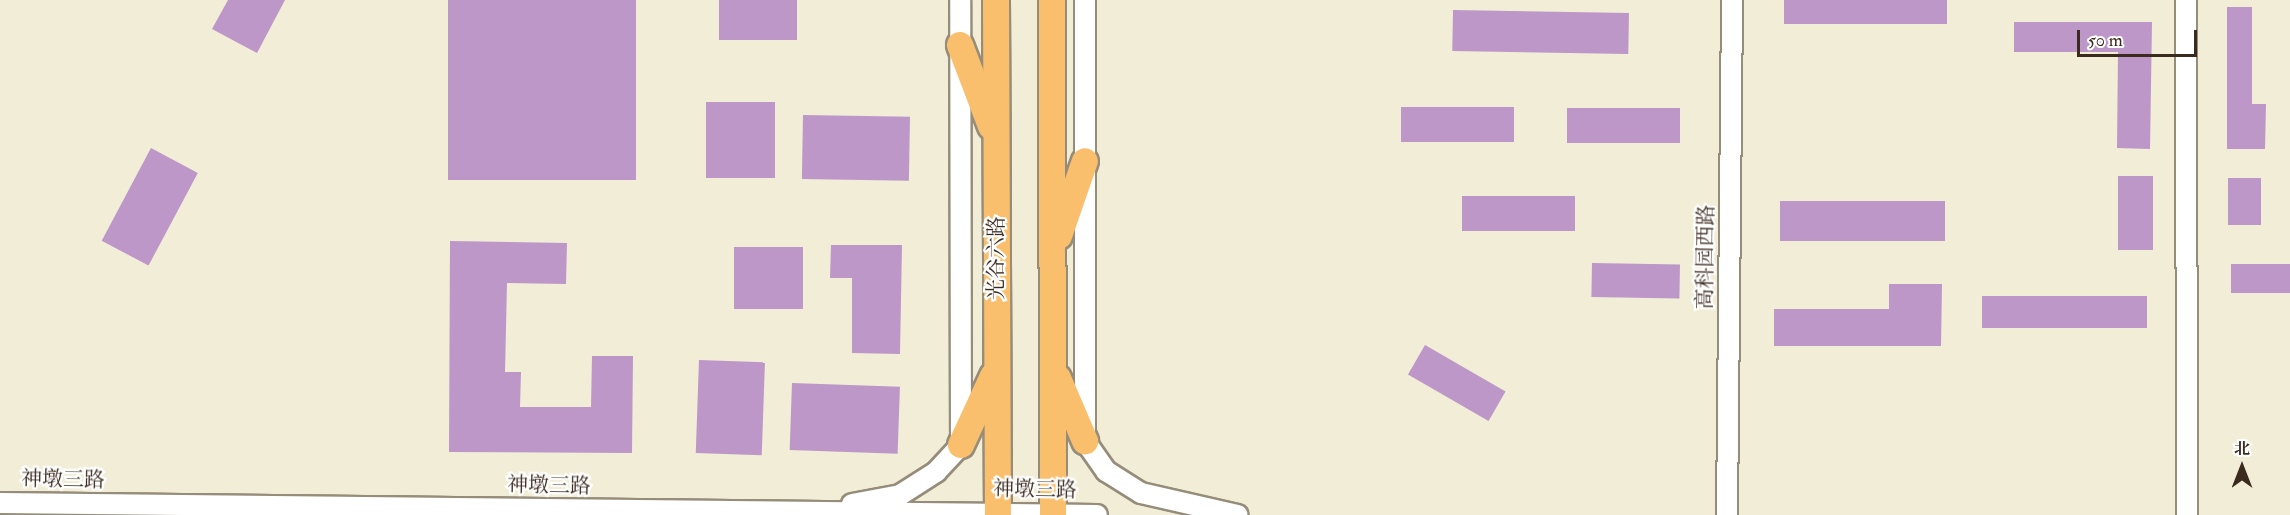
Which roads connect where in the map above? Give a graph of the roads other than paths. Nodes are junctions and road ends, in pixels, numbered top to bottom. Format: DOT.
graph roads {
  1 [pos="960,0"];
  2 [pos="996,0"];
  3 [pos="1052,0"];
  4 [pos="1085,0"];
  5 [pos="1732,0"];
  6 [pos="2186,0"];
  7 [pos="960,45"];
  8 [pos="997,140"];
  9 [pos="1085,160"];
  10 [pos="1053,254"];
  11 [pos="997,364"];
  12 [pos="1053,366"];
  13 [pos="1085,441"];
  14 [pos="961,445"];
  15 [pos="0,503"];
  16 [pos="811,514"];
  17 [pos="998,514"];
  18 [pos="1053,515"];
  19 [pos="1097,515"];
  20 [pos="1238,515"];
  21 [pos="1727,515"];
  22 [pos="2187,515"];
  1 -- 7 [label="street"];
  2 -- 8 [label="main road, 光谷六路"];
  3 -- 10 [label="main road"];
  4 -- 9 [label="street"];
  5 -- 21 [label="street, 高科园西路"];
  6 -- 22 [label="street"];
  7 -- 8 [label="main road"];
  7 -- 14 [label="street"];
  8 -- 11 [label="main road, 光谷六路"];
  9 -- 10 [label="main road"];
  9 -- 13 [label="street"];
  10 -- 12 [label="main road"];
  11 -- 14 [label="main road"];
  11 -- 17 [label="main road, 光谷六路"];
  12 -- 13 [label="main road"];
  12 -- 18 [label="main road"];
  13 -- 20 [label="street"];
  14 -- 16 [label="street"];
  15 -- 16 [label="street, 神墩三路"];
  16 -- 17 [label="street, 神墩三路"];
  17 -- 18 [label="street, 神墩三路"];
  18 -- 19 [label="street, 神墩三路"];
}
